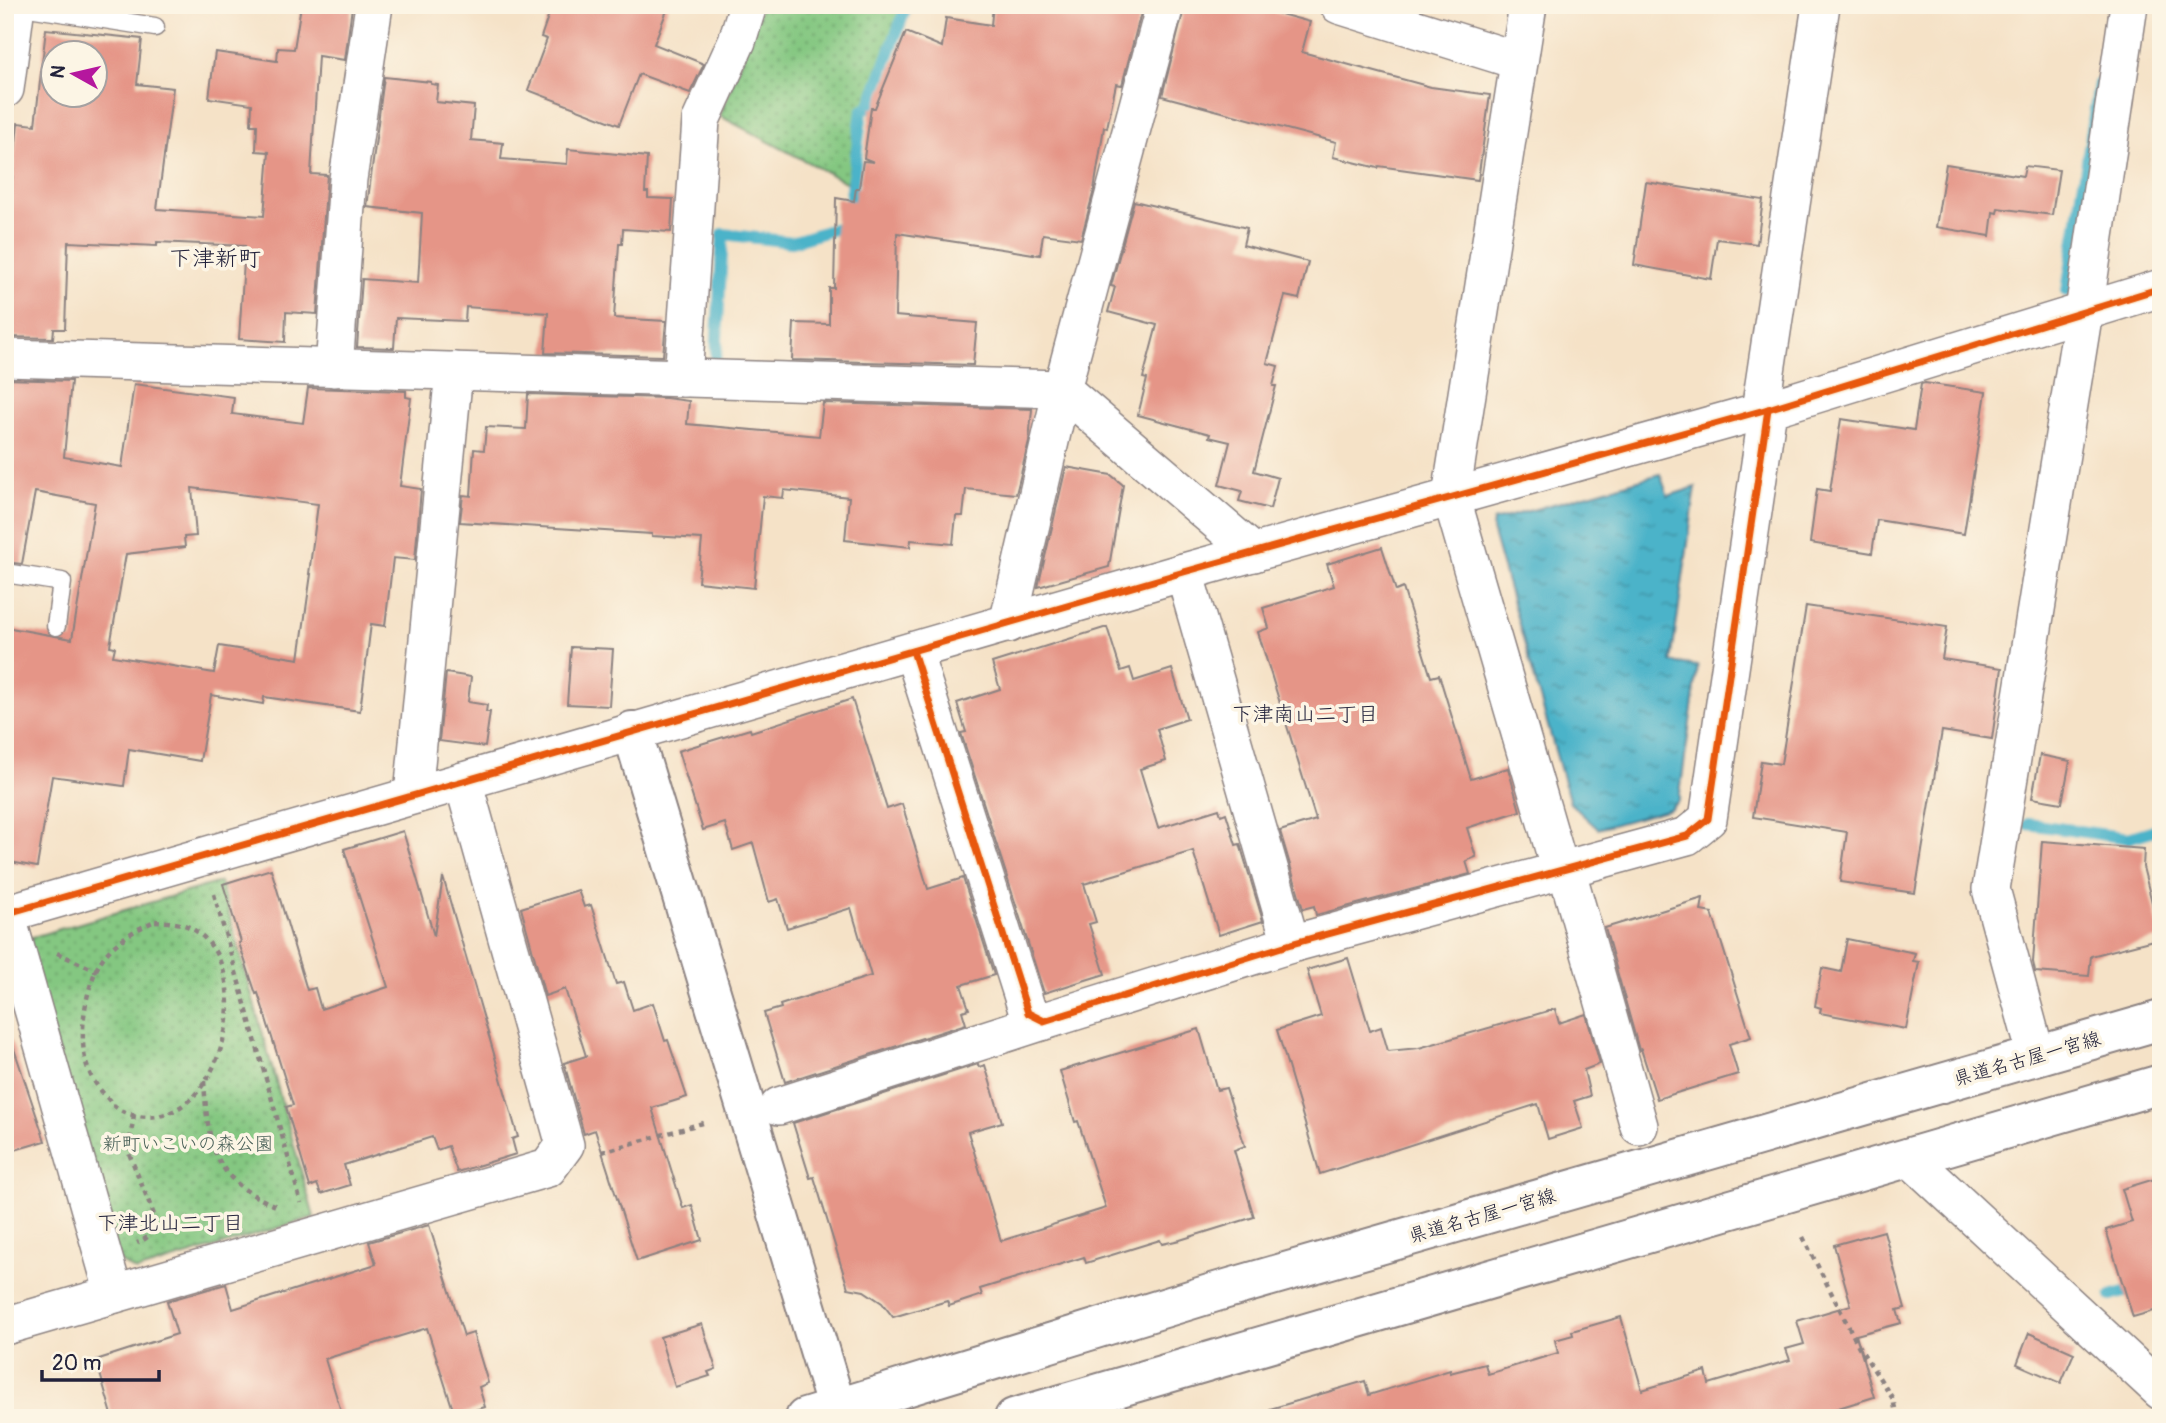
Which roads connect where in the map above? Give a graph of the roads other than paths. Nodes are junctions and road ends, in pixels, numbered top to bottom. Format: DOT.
graph roads {
  1 [pos="374,5"];
  2 [pos="748,5"];
  3 [pos="1165,5"];
  4 [pos="1339,5"];
  5 [pos="1528,5"];
  6 [pos="1821,5"];
  7 [pos="2129,5"];
  8 [pos="12,12"];
  9 [pos="155,27"];
  10 [pos="1519,61"];
  11 [pos="5,89"];
  12 [pos="2161,288"];
  13 [pos="2084,311"];
  14 [pos="5,358"];
  15 [pos="334,368"];
  16 [pos="454,371"];
  17 [pos="683,378"];
  18 [pos="1062,389"];
  19 [pos="1764,410"];
  20 [pos="1451,496"];
  21 [pos="1254,553"];
  22 [pos="1184,572"];
  23 [pos="5,573"];
  24 [pos="1008,624"];
  25 [pos="56,626"];
  26 [pos="913,651"];
  27 [pos="632,731"];
  28 [pos="463,781"];
  29 [pos="413,795"];
  30 [pos="1563,869"];
  31 [pos="5,914"];
  32 [pos="1291,944"];
  33 [pos="2161,1020"];
  34 [pos="1045,1021"];
  35 [pos="2036,1055"];
  36 [pos="2161,1084"];
  37 [pos="779,1106"];
  38 [pos="1639,1125"];
  39 [pos="1909,1157"];
  40 [pos="114,1294"];
  41 [pos="5,1326"];
  42 [pos="2161,1391"];
  43 [pos="830,1415"];
  44 [pos="1014,1418"];
  1 -- 15 [label="street"];
  2 -- 17 [label="street"];
  3 -- 18 [label="street"];
  4 -- 10 [label="street"];
  5 -- 10 [label="street"];
  6 -- 19 [label="street"];
  7 -- 13 [label="street"];
  8 -- 9 [label="lane"];
  8 -- 11 [label="street"];
  10 -- 20 [label="street"];
  12 -- 13 [label="street"];
  13 -- 19 [label="street"];
  13 -- 35 [label="street"];
  14 -- 15 [label="street"];
  15 -- 16 [label="street"];
  16 -- 17 [label="street"];
  16 -- 29 [label="street"];
  17 -- 18 [label="street"];
  18 -- 21 [label="street"];
  18 -- 24 [label="street"];
  19 -- 20 [label="street"];
  19 -- 30 [label="street"];
  20 -- 21 [label="street"];
  20 -- 30 [label="street"];
  21 -- 22 [label="street"];
  22 -- 24 [label="street"];
  22 -- 32 [label="street"];
  23 -- 25 [label="lane"];
  24 -- 26 [label="street"];
  26 -- 27 [label="street"];
  26 -- 34 [label="street"];
  27 -- 28 [label="street"];
  27 -- 43 [label="main road"];
  28 -- 29 [label="street"];
  28 -- 40 [label="street"];
  29 -- 31 [label="street"];
  30 -- 32 [label="street"];
  30 -- 38 [label="street"];
  31 -- 40 [label="street"];
  32 -- 34 [label="street"];
  33 -- 35 [label="main road, 県道名古屋一宮線"];
  34 -- 37 [label="street"];
  35 -- 43 [label="main road, 県道名古屋一宮線"];
  36 -- 39 [label="main road"];
  39 -- 42 [label="street"];
  39 -- 44 [label="main road"];
  40 -- 41 [label="street"];
}
